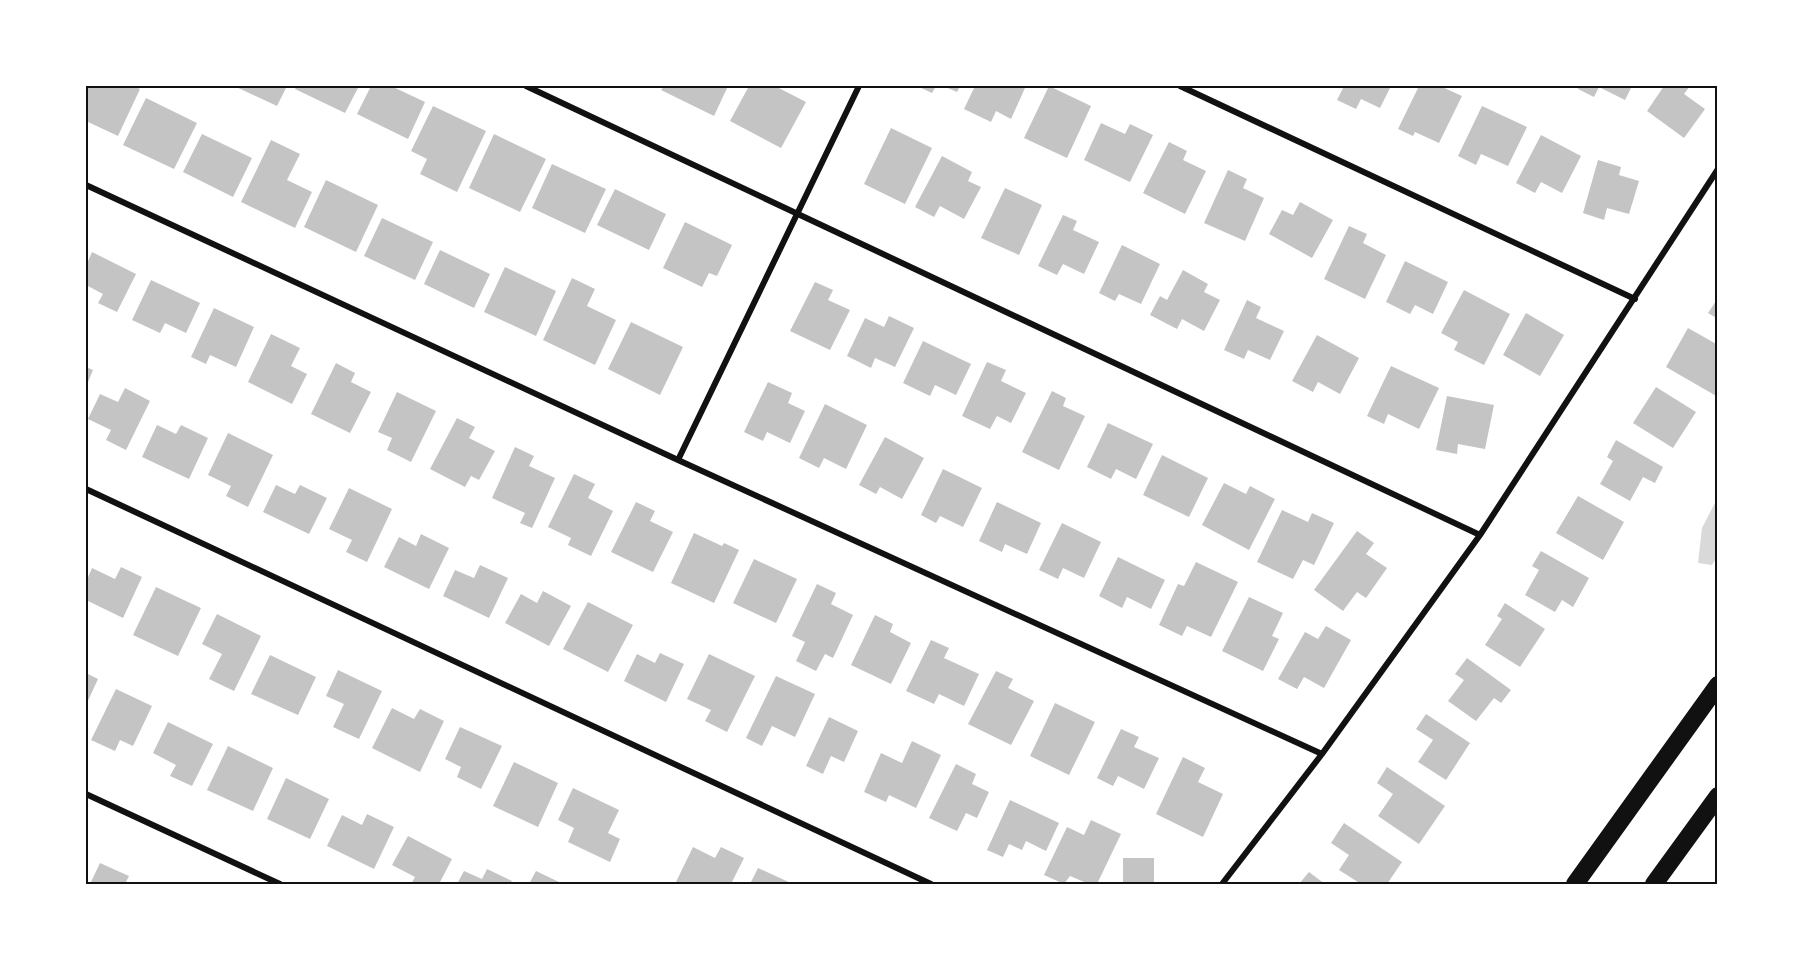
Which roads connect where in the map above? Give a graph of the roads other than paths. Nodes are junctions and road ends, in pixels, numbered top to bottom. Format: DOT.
graph roads {
  1 [pos="526,86"];
  2 [pos="859,86"];
  3 [pos="1180,86"];
  4 [pos="1718,169"];
  5 [pos="86,185"];
  6 [pos="799,212"];
  7 [pos="1635,299"];
  8 [pos="678,460"];
  9 [pos="86,489"];
  10 [pos="1480,535"];
  11 [pos="1718,685"];
  12 [pos="1322,754"];
  13 [pos="86,794"];
  14 [pos="1718,796"];
  15 [pos="280,885"];
  16 [pos="931,885"];
  17 [pos="1222,885"];
  18 [pos="1575,885"];
  19 [pos="1654,885"];
  1 -- 6 [label="street"];
  2 -- 6 [label="street"];
  3 -- 7 [label="street"];
  4 -- 7 [label="street"];
  5 -- 8 [label="street"];
  6 -- 8 [label="street"];
  6 -- 10 [label="street"];
  7 -- 10 [label="street"];
  8 -- 12 [label="street"];
  9 -- 16 [label="street"];
  10 -- 12 [label="street"];
  11 -- 18 [label="highway"];
  12 -- 17 [label="street"];
  13 -- 15 [label="street"];
  14 -- 19 [label="highway"];
}
